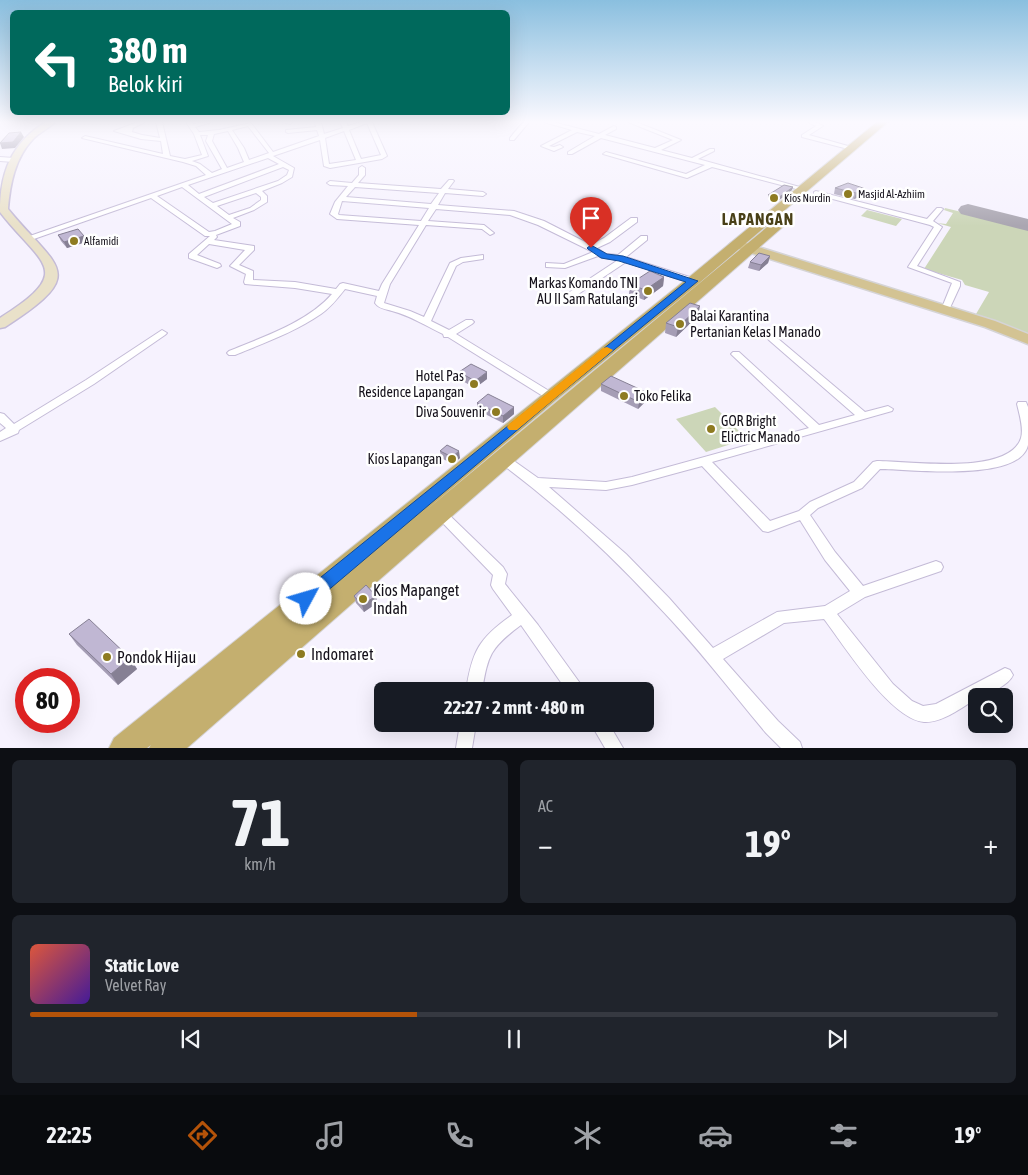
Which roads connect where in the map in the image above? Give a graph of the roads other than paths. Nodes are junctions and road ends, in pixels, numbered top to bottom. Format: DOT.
graph roads {
  1 [pos="16,157"];
  2 [pos="167,157"];
  3 [pos="218,157"];
  4 [pos="245,157"];
  5 [pos="265,157"];
  6 [pos="273,157"];
  7 [pos="325,157"];
  8 [pos="357,157"];
  9 [pos="382,157"];
  10 [pos="617,157"];
  11 [pos="681,157"];
  12 [pos="698,157"];
  13 [pos="842,157"];
  14 [pos="855,157"];
  15 [pos="202,158"];
  16 [pos="0,159"];
  17 [pos="14,160"];
  18 [pos="692,160"];
  19 [pos="185,161"];
  20 [pos="247,163"];
  21 [pos="213,164"];
  22 [pos="222,164"];
  23 [pos="284,164"];
  24 [pos="198,165"];
  25 [pos="360,165"];
  26 [pos="711,165"];
  27 [pos="226,171"];
  28 [pos="212,176"];
  29 [pos="450,181"];
  30 [pos="330,183"];
  31 [pos="353,184"];
  32 [pos="184,186"];
  33 [pos="804,189"];
  34 [pos="257,190"];
  35 [pos="443,191"];
  36 [pos="816,193"];
  37 [pos="483,194"];
  38 [pos="153,196"];
  39 [pos="200,196"];
  40 [pos="340,199"];
  41 [pos="212,206"];
  42 [pos="433,206"];
  43 [pos="939,209"];
  44 [pos="1,210"];
  45 [pos="229,218"];
  46 [pos="634,220"];
  47 [pos="928,222"];
  48 [pos="424,223"];
  49 [pos="490,233"];
  50 [pos="215,234"];
  51 [pos="28,238"];
  52 [pos="644,238"];
  53 [pos="208,242"];
  54 [pos="743,246"];
  55 [pos="595,250"];
  56 [pos="480,257"];
  57 [pos="622,259"];
  58 [pos="549,265"];
  59 [pos="217,266"];
  60 [pos="693,281"];
  61 [pos="338,292"];
  62 [pos="381,294"];
  63 [pos="562,301"];
  64 [pos="945,310"];
  65 [pos="659,317"];
  66 [pos="469,322"];
  67 [pos="426,323"];
  68 [pos="0,324"];
  69 [pos="162,334"];
  70 [pos="447,335"];
  71 [pos="773,339"];
  72 [pos="1028,339"];
  73 [pos="232,353"];
  74 [pos="736,354"];
  75 [pos="550,396"];
  76 [pos="1022,404"];
  77 [pos="888,408"];
  78 [pos="862,416"];
  79 [pos="0,417"];
  80 [pos="817,429"];
  81 [pos="14,430"];
  82 [pos="0,437"];
  83 [pos="503,459"];
  84 [pos="705,462"];
  85 [pos="535,482"];
  86 [pos="440,513"];
  87 [pos="803,514"];
  88 [pos="389,543"];
  89 [pos="936,567"];
  90 [pos="860,593"];
  91 [pos="827,612"];
  92 [pos="522,616"];
  93 [pos="712,656"];
  94 [pos="1005,675"];
  95 [pos="476,682"];
  96 [pos="570,682"];
  97 [pos="467,732"];
  98 [pos="604,732"];
  99 [pos="124,748"];
  100 [pos="164,748"];
  101 [pos="464,748"];
  102 [pos="615,748"];
  103 [pos="794,748"];
  1 -- 17 [label="main road"];
  2 -- 19 [label="street"];
  3 -- 22 [label="street"];
  4 -- 20 [label="street"];
  5 -- 20 [label="street"];
  6 -- 23 [label="street"];
  7 -- 25 [label="street"];
  8 -- 25 [label="street"];
  9 -- 25 [label="street"];
  10 -- 26 [label="street"];
  11 -- 18 [label="street"];
  12 -- 18 [label="street"];
  13 -- 33 [label="highway"];
  14 -- 36 [label="highway"];
  15 -- 19 [label="street"];
  15 -- 24 [label="street"];
  16 -- 17 [label="street"];
  17 -- 44 [label="main road"];
  18 -- 26 [label="street"];
  19 -- 24 [label="street"];
  20 -- 27 [label="street"];
  21 -- 22 [label="street"];
  22 -- 27 [label="street"];
  23 -- 34 [label="street"];
  23 -- 39 [label="street"];
  24 -- 28 [label="street"];
  25 -- 31 [label="street"];
  26 -- 33 [label="street"];
  27 -- 28 [label="street"];
  28 -- 32 [label="street"];
  29 -- 35 [label="street"];
  30 -- 31 [label="street"];
  31 -- 35 [label="street"];
  31 -- 40 [label="street"];
  32 -- 38 [label="street"];
  32 -- 39 [label="street"];
  33 -- 54 [label="highway"];
  34 -- 41 [label="street"];
  34 -- 45 [label="street"];
  35 -- 37 [label="street"];
  35 -- 42 [label="street"];
  36 -- 47 [label="street"];
  36 -- 54 [label="highway"];
  38 -- 50 [label="street"];
  38 -- 51 [label="street"];
  39 -- 41 [label="street"];
  40 -- 42 [label="street"];
  40 -- 48 [label="street"];
  41 -- 45 [label="street"];
  42 -- 48 [label="street"];
  42 -- 55 [label="street"];
  43 -- 47 [label="street"];
  44 -- 51 [label="main road"];
  45 -- 50 [label="street"];
  46 -- 55 [label="street"];
  47 -- 64 [label="street"];
  48 -- 49 [label="street"];
  48 -- 62 [label="street"];
  50 -- 53 [label="street"];
  51 -- 68 [label="main road"];
  52 -- 57 [label="street"];
  53 -- 59 [label="street"];
  53 -- 61 [label="street"];
  54 -- 60 [label="highway"];
  54 -- 64 [label="main road"];
  54 -- 65 [label="highway"];
  55 -- 57 [label="street"];
  55 -- 58 [label="street"];
  56 -- 67 [label="street"];
  57 -- 60 [label="street"];
  57 -- 63 [label="street"];
  60 -- 65 [label="highway"];
  61 -- 62 [label="street"];
  61 -- 73 [label="street"];
  62 -- 67 [label="street"];
  64 -- 72 [label="main road"];
  65 -- 75 [label="highway"];
  65 -- 83 [label="highway"];
  66 -- 70 [label="street"];
  67 -- 70 [label="street"];
  69 -- 81 [label="street"];
  70 -- 75 [label="street"];
  71 -- 78 [label="street"];
  74 -- 80 [label="street"];
  75 -- 88 [label="highway"];
  76 -- 87 [label="street"];
  77 -- 78 [label="street"];
  78 -- 80 [label="street"];
  79 -- 81 [label="street"];
  80 -- 84 [label="street"];
  81 -- 82 [label="street"];
  83 -- 85 [label="street"];
  83 -- 86 [label="highway"];
  84 -- 85 [label="street"];
  84 -- 87 [label="street"];
  85 -- 93 [label="street"];
  86 -- 88 [label="highway"];
  86 -- 92 [label="street"];
  87 -- 90 [label="street"];
  88 -- 99 [label="highway"];
  88 -- 100 [label="highway"];
  89 -- 90 [label="street"];
  90 -- 91 [label="street"];
  91 -- 93 [label="street"];
  91 -- 94 [label="street"];
  92 -- 95 [label="street"];
  92 -- 96 [label="street"];
  93 -- 103 [label="street"];
  97 -- 101 [label="street"];
  98 -- 102 [label="street"];
}
